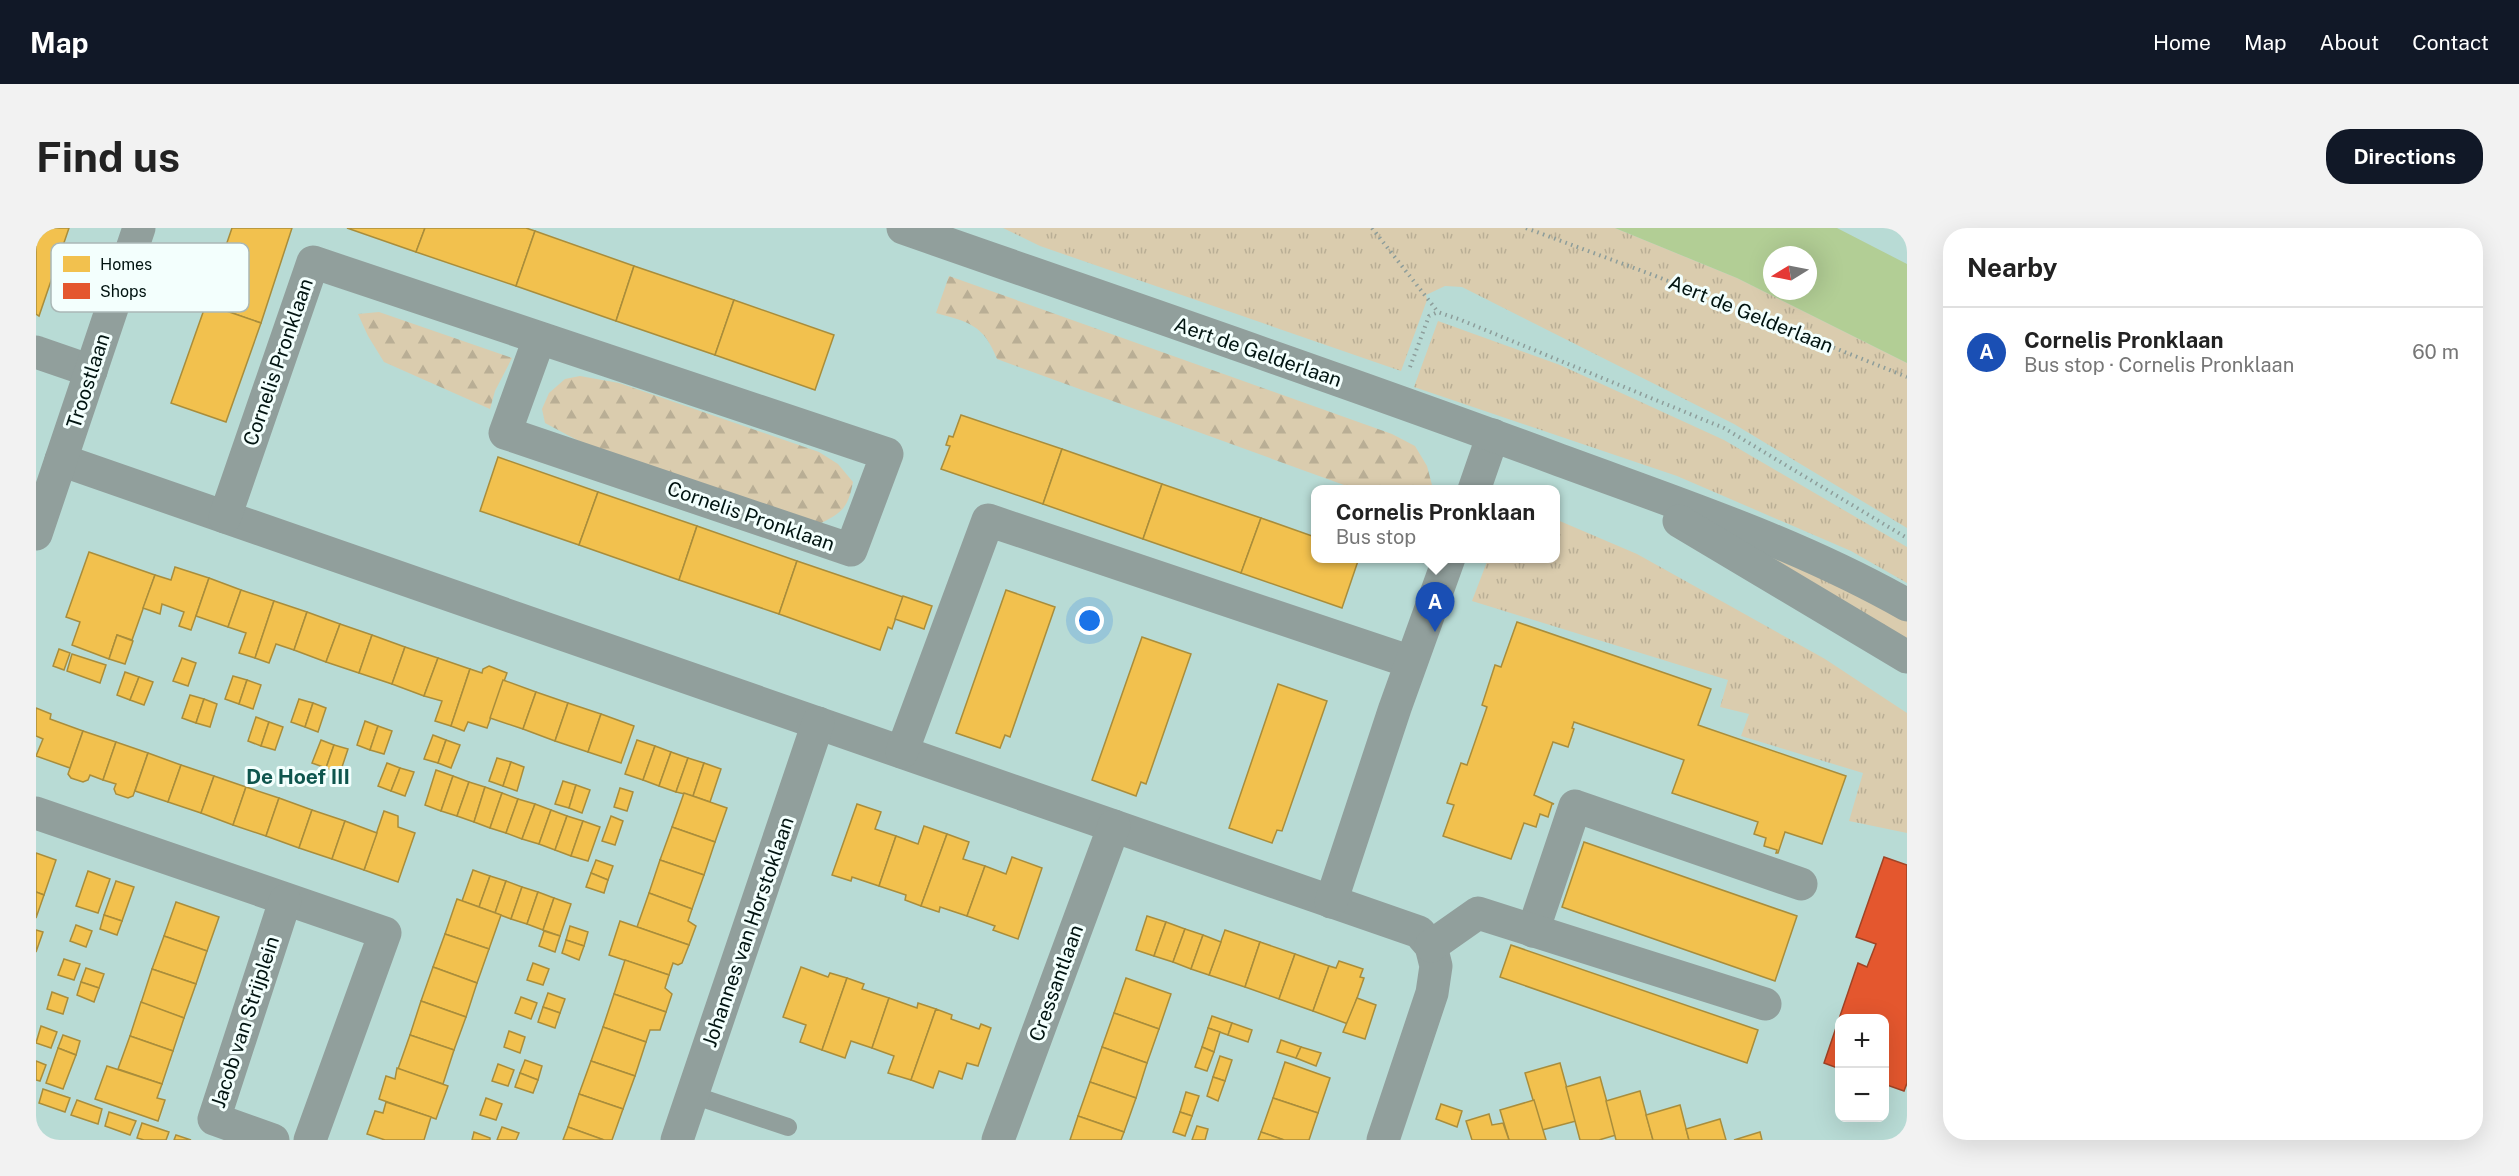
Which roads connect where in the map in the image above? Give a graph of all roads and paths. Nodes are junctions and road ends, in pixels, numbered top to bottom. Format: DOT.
graph roads {
  1 [pos="139,228"];
  2 [pos="903,228"];
  3 [pos="1372,228"];
  4 [pos="1526,228"];
  5 [pos="134,243"];
  6 [pos="111,312"];
  7 [pos="1438,312"];
  8 [pos="538,339"];
  9 [pos="36,352"];
  10 [pos="91,371"];
  11 [pos="1907,377"];
  12 [pos="1397,401"];
  13 [pos="1493,435"];
  14 [pos="61,460"];
  15 [pos="1611,479"];
  16 [pos="1475,485"];
  17 [pos="225,517"];
  18 [pos="36,534"];
  19 [pos="1907,538"];
  20 [pos="1447,563"];
  21 [pos="1907,605"];
  22 [pos="1907,657"];
  23 [pos="1412,662"];
  24 [pos="818,723"];
  25 [pos="902,752"];
  26 [pos="36,813"];
  27 [pos="1114,826"];
  28 [pos="1800,884"];
  29 [pos="285,900"];
  30 [pos="1331,902"];
  31 [pos="1533,931"];
  32 [pos="1431,945"];
  33 [pos="1765,1004"];
  34 [pos="693,1095"];
  35 [pos="788,1127"];
  36 [pos="273,1140"];
  37 [pos="310,1140"];
  38 [pos="677,1140"];
  39 [pos="998,1140"];
  40 [pos="1383,1140"];
  1 -- 5 [label="street, Troostlaan"];
  2 -- 12 [label="street, Aert de Gelderlaan"];
  3 -- 7 [label="path"];
  4 -- 11 [label="path, Aert de Gelderlaan"];
  6 -- 10 [label="street, Troostlaan"];
  7 -- 12 [label="path"];
  7 -- 19 [label="path"];
  8 -- 8 [label="street, Cornelis Pronklaan"];
  8 -- 17 [label="street, Cornelis Pronklaan"];
  9 -- 10 [label="street"];
  10 -- 14 [label="street, Troostlaan"];
  12 -- 13 [label="street, Aert de Gelderlaan"];
  13 -- 15 [label="street, Aert de Gelderlaan"];
  13 -- 16 [label="street"];
  14 -- 17 [label="street"];
  14 -- 18 [label="street, Troostlaan"];
  15 -- 21 [label="street, Aert de Gelderlaan"];
  15 -- 22 [label="street, Aert de Gelderlaan"];
  17 -- 24 [label="street"];
  20 -- 23 [label="street"];
  23 -- 25 [label="street"];
  23 -- 30 [label="street"];
  24 -- 25 [label="street"];
  24 -- 34 [label="street, Johannes van Horstoklaan"];
  25 -- 27 [label="street"];
  26 -- 29 [label="street"];
  27 -- 30 [label="street"];
  27 -- 39 [label="street, Cressantlaan"];
  28 -- 31 [label="street"];
  29 -- 36 [label="street, Jacob van Strijplein"];
  29 -- 37 [label="street"];
  30 -- 32 [label="street"];
  31 -- 32 [label="street"];
  31 -- 33 [label="street"];
  32 -- 40 [label="street"];
  34 -- 35 [label="lane"];
  34 -- 38 [label="street, Johannes van Horstoklaan"];
}
